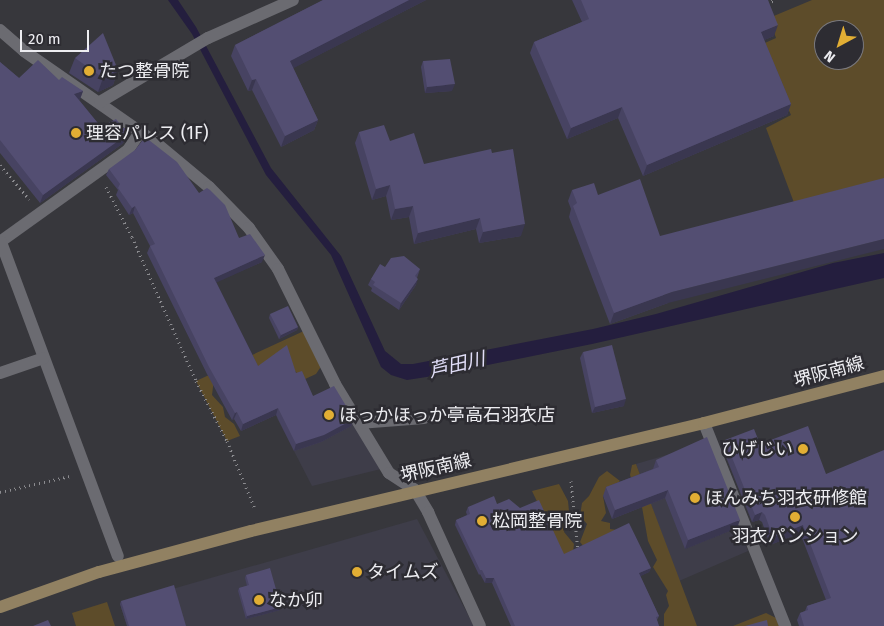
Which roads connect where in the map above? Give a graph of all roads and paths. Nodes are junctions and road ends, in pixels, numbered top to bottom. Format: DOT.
graph roads {
  1 [pos="292,0"];
  2 [pos="775,0"];
  3 [pos="761,6"];
  4 [pos="0,30"];
  5 [pos="100,102"];
  6 [pos="141,131"];
  7 [pos="0,165"];
  8 [pos="97,171"];
  9 [pos="41,212"];
  10 [pos="1,242"];
  11 [pos="44,358"];
  12 [pos="0,373"];
  13 [pos="884,376"];
  14 [pos="424,418"];
  15 [pos="359,423"];
  16 [pos="704,423"];
  17 [pos="89,472"];
  18 [pos="571,480"];
  19 [pos="415,490"];
  20 [pos="0,492"];
  21 [pos="255,509"];
  22 [pos="578,554"];
  23 [pos="118,556"];
  24 [pos="0,607"];
  25 [pos="480,626"];
  26 [pos="785,626"];
  1 -- 5 [label="street"];
  2 -- 3 [label="path"];
  4 -- 5 [label="street"];
  5 -- 6 [label="street"];
  6 -- 8 [label="street"];
  6 -- 15 [label="street"];
  7 -- 9 [label="path"];
  8 -- 9 [label="street"];
  8 -- 21 [label="path"];
  9 -- 10 [label="street"];
  10 -- 11 [label="street"];
  11 -- 12 [label="street"];
  11 -- 17 [label="street"];
  13 -- 16 [label="main road, 堺阪南線"];
  14 -- 15 [label="street"];
  15 -- 19 [label="street"];
  16 -- 19 [label="main road, 堺阪南線"];
  16 -- 26 [label="street"];
  17 -- 20 [label="path"];
  17 -- 23 [label="street"];
  18 -- 22 [label="path"];
  19 -- 24 [label="main road, 堺阪南線"];
  19 -- 25 [label="street"];
}
